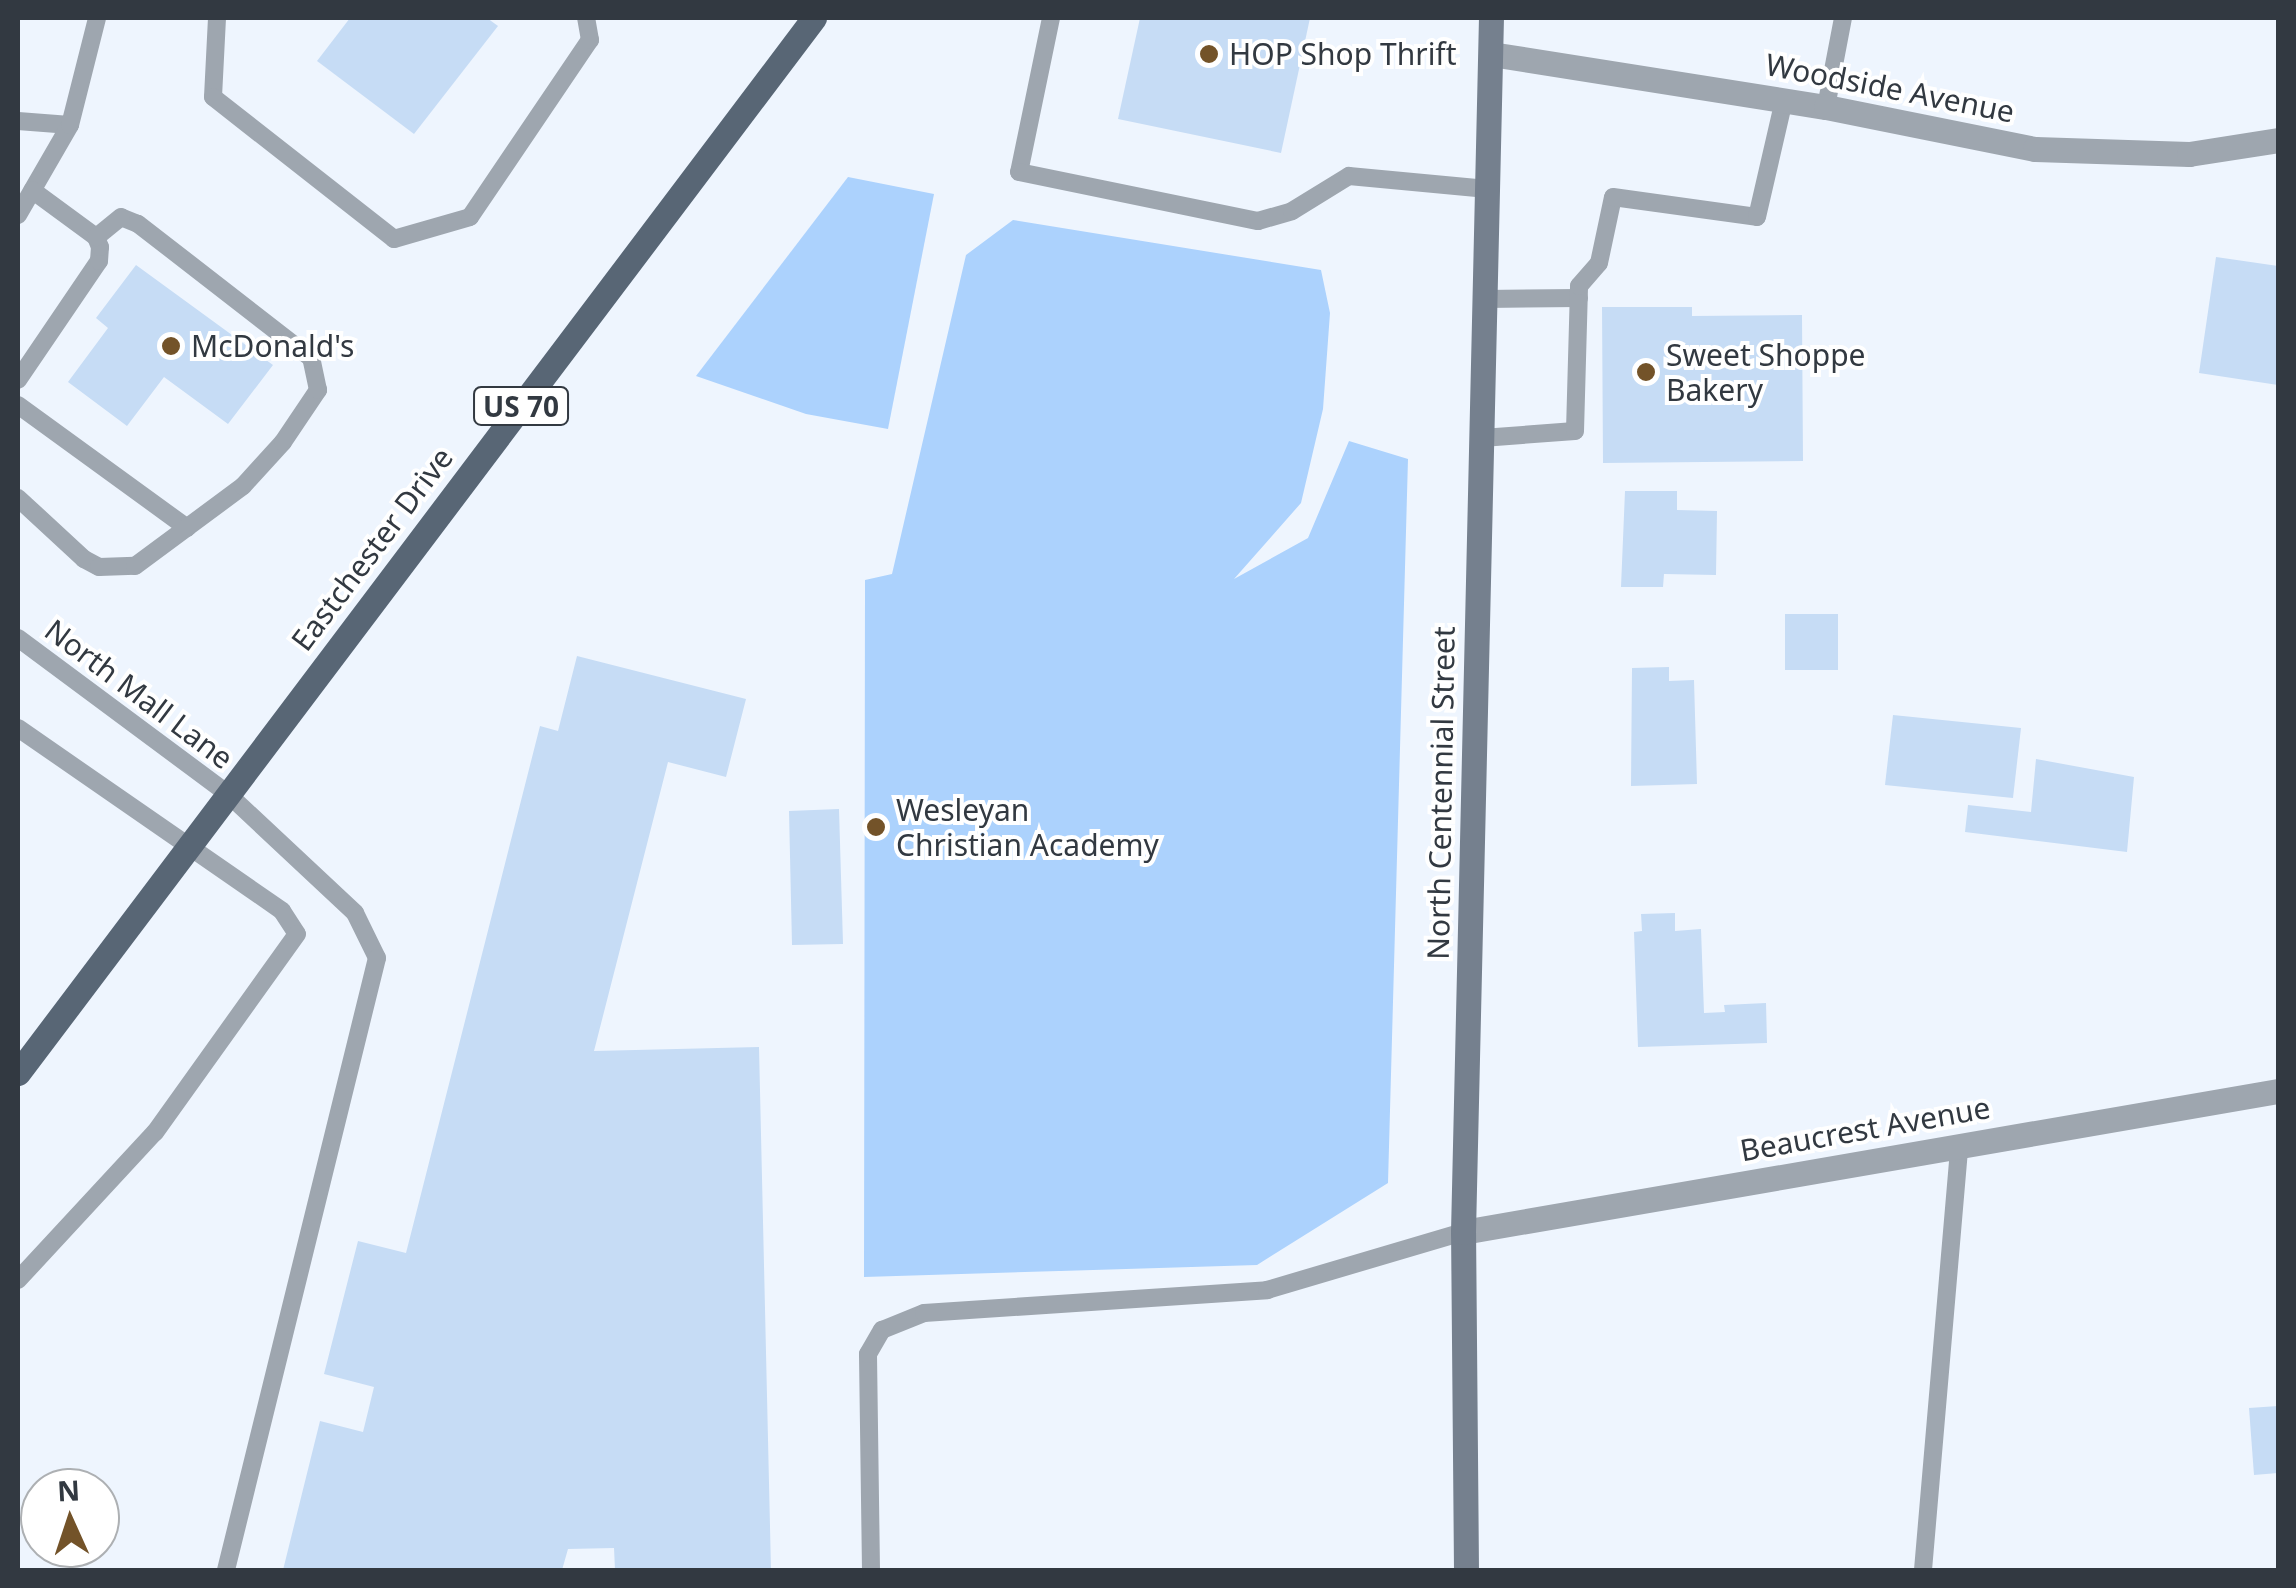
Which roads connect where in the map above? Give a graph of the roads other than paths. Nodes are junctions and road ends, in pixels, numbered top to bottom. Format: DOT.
graph roads {
  1 [pos="97,18"];
  2 [pos="217,18"];
  3 [pos="586,18"];
  4 [pos="814,18"];
  5 [pos="1051,18"];
  6 [pos="1491,18"];
  7 [pos="1844,18"];
  8 [pos="1491,54"];
  9 [pos="1784,100"];
  10 [pos="1826,107"];
  11 [pos="18,121"];
  12 [pos="70,125"];
  13 [pos="2278,140"];
  14 [pos="1488,189"];
  15 [pos="32,190"];
  16 [pos="18,215"];
  17 [pos="96,238"];
  18 [pos="1579,298"];
  19 [pos="1485,299"];
  20 [pos="18,380"];
  21 [pos="18,405"];
  22 [pos="1482,438"];
  23 [pos="18,498"];
  24 [pos="187,528"];
  25 [pos="18,638"];
  26 [pos="18,728"];
  27 [pos="228,794"];
  28 [pos="185,848"];
  29 [pos="18,1073"];
  30 [pos="2278,1091"];
  31 [pos="1959,1146"];
  32 [pos="1464,1232"];
  33 [pos="18,1280"];
  34 [pos="226,1570"];
  35 [pos="871,1570"];
  36 [pos="1466,1570"];
  37 [pos="1923,1570"];
  1 -- 12 [label="lane"];
  2 -- 3 [label="lane"];
  4 -- 27 [label="main road, Eastchester Drive / US 70"];
  5 -- 14 [label="lane"];
  6 -- 8 [label="main road, North Centennial Street"];
  7 -- 10 [label="lane"];
  8 -- 9 [label="street, Woodside Avenue"];
  8 -- 14 [label="main road, North Centennial Street"];
  9 -- 10 [label="street, Woodside Avenue"];
  9 -- 18 [label="lane"];
  10 -- 13 [label="street, Woodside Avenue"];
  11 -- 12 [label="lane"];
  12 -- 15 [label="lane"];
  14 -- 19 [label="main road, North Centennial Street"];
  15 -- 16 [label="lane"];
  15 -- 17 [label="lane"];
  17 -- 20 [label="lane"];
  17 -- 24 [label="lane"];
  18 -- 19 [label="lane"];
  18 -- 22 [label="lane"];
  19 -- 22 [label="main road, North Centennial Street"];
  21 -- 24 [label="lane"];
  22 -- 32 [label="main road, North Centennial Street"];
  23 -- 24 [label="lane"];
  25 -- 27 [label="lane, North Mall Lane"];
  26 -- 28 [label="lane"];
  27 -- 28 [label="main road, Eastchester Drive / US 70"];
  27 -- 34 [label="lane, North Mall Lane"];
  28 -- 29 [label="main road, Eastchester Drive / US 70"];
  28 -- 33 [label="lane"];
  30 -- 31 [label="street, Beaucrest Avenue"];
  31 -- 32 [label="street, Beaucrest Avenue"];
  31 -- 37 [label="lane"];
  32 -- 35 [label="lane"];
  32 -- 36 [label="main road, North Centennial Street"];
}
